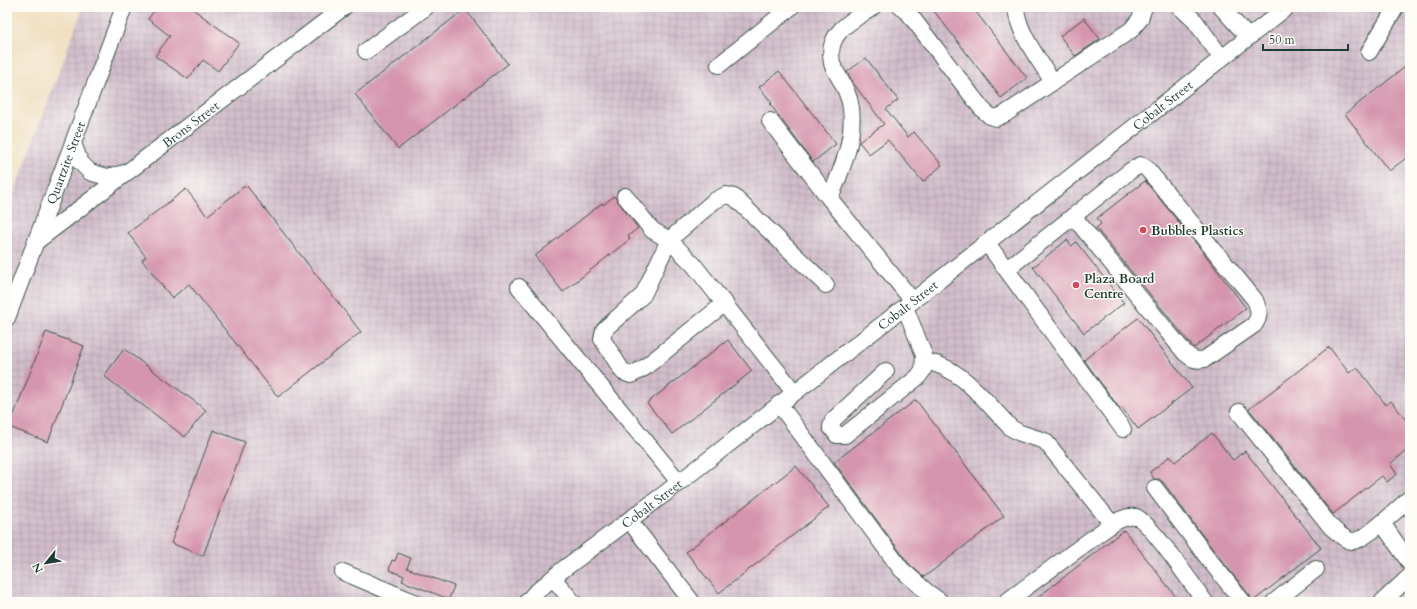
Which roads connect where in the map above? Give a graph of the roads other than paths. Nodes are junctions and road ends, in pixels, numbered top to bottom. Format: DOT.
graph roads {
  1 [pos="124,7"];
  2 [pos="344,7"];
  3 [pos="426,7"];
  4 [pos="791,7"];
  5 [pos="873,7"];
  6 [pos="901,7"];
  7 [pos="1016,7"];
  8 [pos="1144,7"];
  9 [pos="1180,7"];
  10 [pos="1221,7"];
  11 [pos="1287,7"];
  12 [pos="1396,7"];
  13 [pos="1248,37"];
  14 [pos="366,51"];
  15 [pos="1370,52"];
  16 [pos="1221,58"];
  17 [pos="719,65"];
  18 [pos="1053,82"];
  19 [pos="770,121"];
  20 [pos="73,143"];
  21 [pos="126,173"];
  22 [pos="625,196"];
  23 [pos="830,199"];
  24 [pos="1073,216"];
  25 [pos="669,240"];
  26 [pos="37,241"];
  27 [pos="987,243"];
  28 [pos="1008,269"];
  29 [pos="826,285"];
  30 [pos="519,287"];
  31 [pos="12,290"];
  32 [pos="725,303"];
  33 [pos="909,304"];
  34 [pos="7,318"];
  35 [pos="925,362"];
  36 [pos="886,371"];
  37 [pos="794,392"];
  38 [pos="779,404"];
  39 [pos="1239,412"];
  40 [pos="1123,429"];
  41 [pos="679,482"];
  42 [pos="1155,488"];
  43 [pos="1410,498"];
  44 [pos="629,520"];
  45 [pos="1382,523"];
  46 [pos="1112,524"];
  47 [pos="1410,563"];
  48 [pos="1316,569"];
  49 [pos="343,572"];
  50 [pos="1410,576"];
  51 [pos="553,578"];
  52 [pos="414,602"];
  53 [pos="527,602"];
  54 [pos="573,602"];
  55 [pos="692,602"];
  56 [pos="941,602"];
  57 [pos="1006,602"];
  58 [pos="1205,602"];
  59 [pos="1243,602"];
  60 [pos="1274,602"];
  61 [pos="1382,602"];
  1 -- 20 [label="street, Quartzite Street"];
  2 -- 21 [label="street, Brons Street"];
  3 -- 14 [label="street"];
  4 -- 17 [label="street"];
  5 -- 23 [label="street"];
  6 -- 18 [label="street"];
  7 -- 18 [label="street"];
  8 -- 18 [label="street"];
  9 -- 16 [label="street"];
  10 -- 13 [label="street"];
  11 -- 13 [label="street, Cobalt Street"];
  12 -- 15 [label="street"];
  13 -- 16 [label="street, Cobalt Street"];
  16 -- 27 [label="street, Cobalt Street"];
  19 -- 23 [label="street"];
  20 -- 21 [label="street"];
  20 -- 26 [label="street, Quartzite Street"];
  21 -- 26 [label="street, Brons Street"];
  22 -- 25 [label="street"];
  23 -- 33 [label="street"];
  24 -- 24 [label="street"];
  24 -- 28 [label="street"];
  25 -- 29 [label="street"];
  25 -- 32 [label="street"];
  25 -- 32 [label="street"];
  26 -- 31 [label="street, Quartzite Street"];
  27 -- 28 [label="street"];
  27 -- 33 [label="street, Cobalt Street"];
  28 -- 40 [label="street"];
  30 -- 41 [label="street"];
  31 -- 34 [label="street, Quartzite Street"];
  32 -- 37 [label="street"];
  33 -- 35 [label="street"];
  33 -- 37 [label="street, Cobalt Street"];
  35 -- 36 [label="street"];
  35 -- 46 [label="street"];
  37 -- 38 [label="street, Cobalt Street"];
  38 -- 41 [label="street, Cobalt Street"];
  38 -- 56 [label="street"];
  39 -- 45 [label="street"];
  41 -- 44 [label="street, Cobalt Street"];
  42 -- 59 [label="street"];
  43 -- 45 [label="street"];
  44 -- 51 [label="street, Cobalt Street"];
  44 -- 55 [label="street"];
  45 -- 47 [label="street"];
  46 -- 57 [label="street"];
  46 -- 58 [label="street"];
  48 -- 60 [label="street"];
  49 -- 52 [label="street"];
  50 -- 61 [label="street"];
  51 -- 53 [label="street, Cobalt Street"];
  51 -- 54 [label="street"];
}
